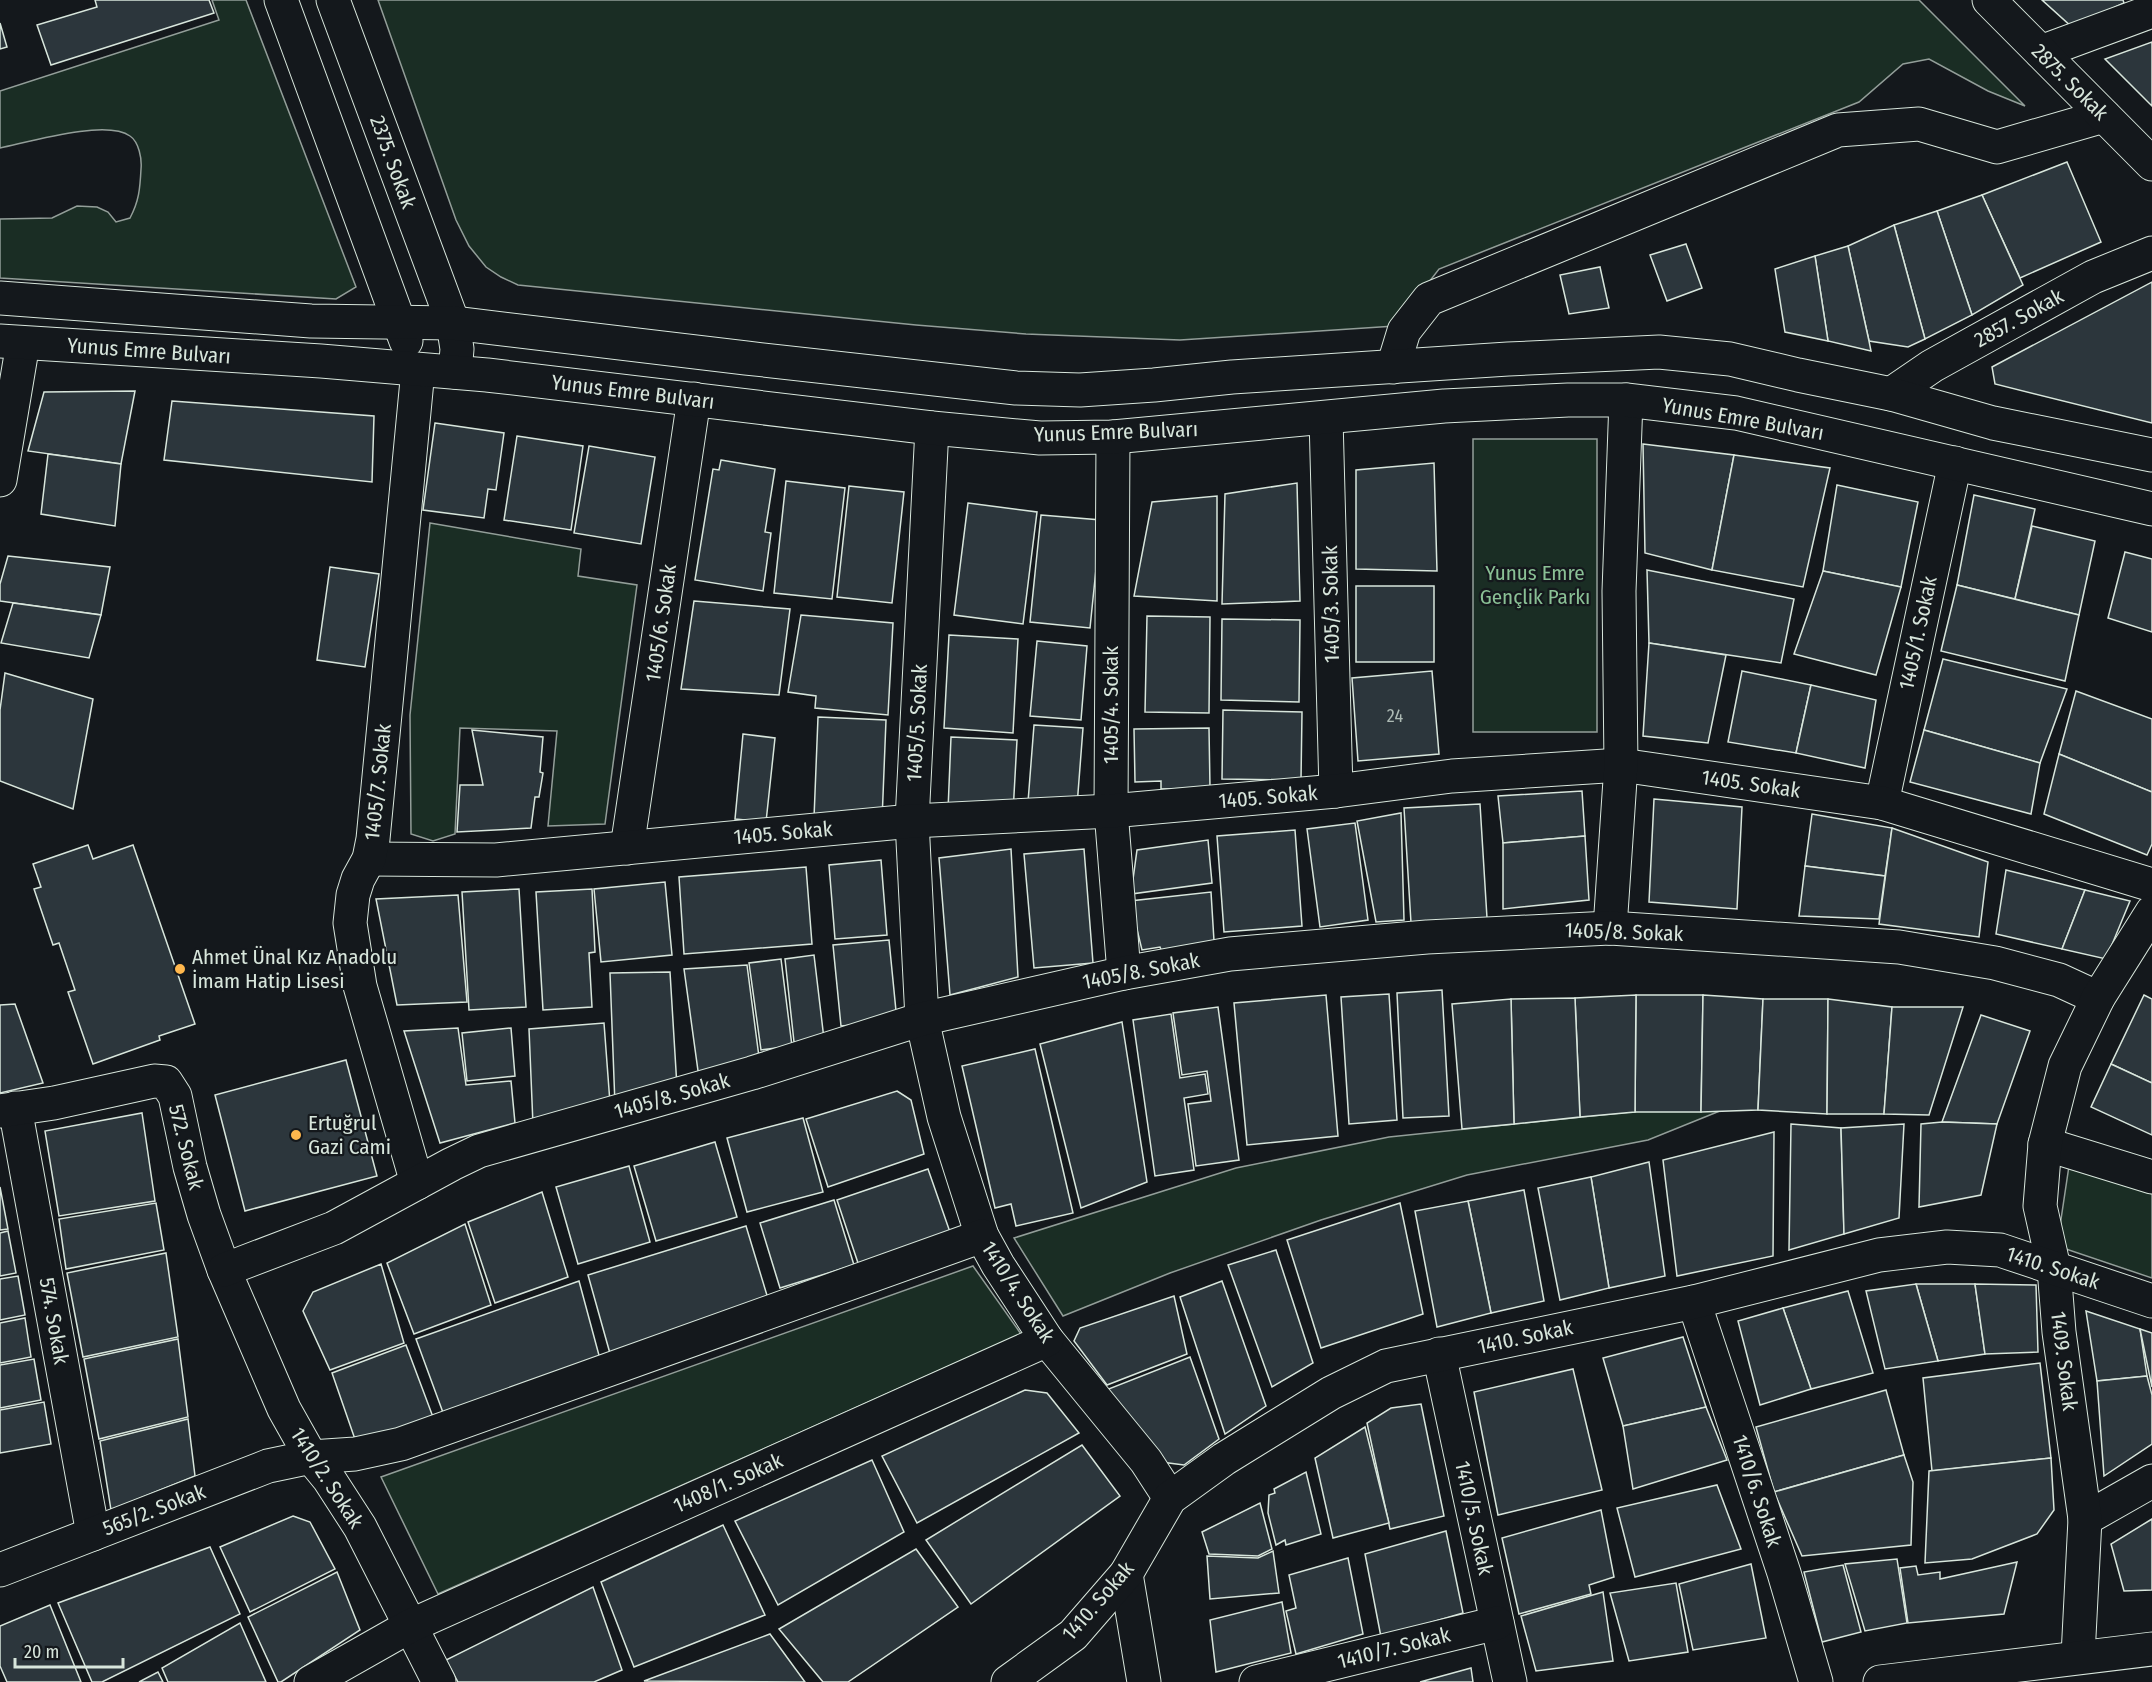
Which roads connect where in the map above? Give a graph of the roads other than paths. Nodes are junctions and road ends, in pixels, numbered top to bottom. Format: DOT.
graph roads {
  1 [pos="280,0"];
  2 [pos="333,0"];
  3 [pos="1989,0"];
  4 [pos="2152,11"];
  5 [pos="2041,52"];
  6 [pos="2104,116"];
  7 [pos="2152,164"];
  8 [pos="2152,253"];
  9 [pos="0,298"];
  10 [pos="399,322"];
  11 [pos="453,323"];
  12 [pos="12,342"];
  13 [pos="1393,367"];
  14 [pos="418,370"];
  15 [pos="455,372"];
  16 [pos="1892,394"];
  17 [pos="694,399"];
  18 [pos="1626,400"];
  19 [pos="1326,418"];
  20 [pos="932,428"];
  21 [pos="1113,437"];
  22 [pos="2152,455"];
  23 [pos="1955,463"];
  24 [pos="0,480"];
  25 [pos="2152,508"];
  26 [pos="1621,765"];
  27 [pos="1336,790"];
  28 [pos="1882,803"];
  29 [pos="1111,811"];
  30 [pos="912,821"];
  31 [pos="627,848"];
  32 [pos="369,859"];
  33 [pos="2152,885"];
  34 [pos="2152,912"];
  35 [pos="1610,928"];
  36 [pos="1124,973"];
  37 [pos="2098,998"];
  38 [pos="922,1019"];
  39 [pos="7,1109"];
  40 [pos="2044,1144"];
  41 [pos="2152,1177"];
  42 [pos="417,1183"];
  43 [pos="982,1236"];
  44 [pos="2054,1268"];
  45 [pos="224,1270"];
  46 [pos="2152,1301"];
  47 [pos="1694,1302"];
  48 [pos="1047,1340"];
  49 [pos="1439,1354"];
  50 [pos="311,1457"];
  51 [pos="2152,1481"];
  52 [pos="1170,1498"];
  53 [pos="2085,1519"];
  54 [pos="93,1534"];
  55 [pos="0,1570"];
  56 [pos="1126,1574"];
  57 [pos="1497,1623"];
  58 [pos="410,1626"];
  59 [pos="2152,1649"];
  60 [pos="2078,1656"];
  61 [pos="311,1682"];
  62 [pos="439,1682"];
  63 [pos="1008,1682"];
  64 [pos="1144,1682"];
  65 [pos="1256,1682"];
  66 [pos="1510,1682"];
  67 [pos="1816,1682"];
  68 [pos="1880,1682"];
  1 -- 10 [label="street"];
  2 -- 11 [label="street, 2375. Sokak"];
  3 -- 5 [label="street, 2875. Sokak"];
  4 -- 5 [label="street"];
  5 -- 6 [label="street, 2875. Sokak"];
  6 -- 7 [label="street, 2875. Sokak"];
  6 -- 13 [label="street"];
  8 -- 16 [label="street, 2857. Sokak"];
  9 -- 10 [label="street, Yunus Emre Bulvarı"];
  10 -- 11 [label="street, Yunus Emre Bulvarı"];
  10 -- 14 [label="street"];
  11 -- 13 [label="street, Yunus Emre Bulvarı"];
  11 -- 15 [label="street, 2375. Sokak"];
  12 -- 14 [label="street, Yunus Emre Bulvarı"];
  12 -- 24 [label="street"];
  13 -- 16 [label="street, Yunus Emre Bulvarı"];
  14 -- 15 [label="street, Yunus Emre Bulvarı"];
  14 -- 32 [label="street, 1405/7. Sokak"];
  15 -- 17 [label="street, Yunus Emre Bulvarı"];
  16 -- 22 [label="street, Yunus Emre Bulvarı"];
  17 -- 20 [label="street, Yunus Emre Bulvarı"];
  17 -- 31 [label="street, 1405/6. Sokak"];
  18 -- 19 [label="street, Yunus Emre Bulvarı"];
  18 -- 23 [label="street, Yunus Emre Bulvarı"];
  18 -- 26 [label="street"];
  19 -- 21 [label="street, Yunus Emre Bulvarı"];
  19 -- 27 [label="street, 1405/3. Sokak"];
  20 -- 21 [label="street, Yunus Emre Bulvarı"];
  20 -- 30 [label="street, 1405/5. Sokak"];
  21 -- 29 [label="street, 1405/4. Sokak"];
  23 -- 25 [label="street, Yunus Emre Bulvarı"];
  23 -- 28 [label="street, 1405/1. Sokak"];
  26 -- 27 [label="street, 1405. Sokak"];
  26 -- 28 [label="street, 1405. Sokak"];
  26 -- 35 [label="street"];
  27 -- 29 [label="street, 1405. Sokak"];
  28 -- 33 [label="street, 1405. Sokak"];
  29 -- 30 [label="street, 1405. Sokak"];
  29 -- 36 [label="street, 1405/4. Sokak"];
  30 -- 31 [label="street, 1405. Sokak"];
  30 -- 38 [label="street, 1405/5. Sokak"];
  31 -- 32 [label="street, 1405. Sokak"];
  32 -- 42 [label="street, 1405/7. Sokak"];
  34 -- 37 [label="street, 1409. Sokak"];
  35 -- 36 [label="street, 1405/8. Sokak"];
  35 -- 37 [label="street, 1405/8. Sokak"];
  36 -- 38 [label="street, 1405/8. Sokak"];
  37 -- 40 [label="street, 1409. Sokak"];
  38 -- 42 [label="street, 1405/8. Sokak"];
  38 -- 43 [label="street, 1410/4. Sokak"];
  39 -- 45 [label="street, 572. Sokak"];
  39 -- 54 [label="street, 574. Sokak"];
  40 -- 41 [label="street"];
  40 -- 44 [label="street, 1409. Sokak"];
  42 -- 45 [label="street, 1405/8. Sokak"];
  43 -- 48 [label="street, 1410/4. Sokak"];
  43 -- 50 [label="street, 565/2. Sokak"];
  44 -- 46 [label="street, 1410. Sokak"];
  44 -- 47 [label="street, 1410. Sokak"];
  44 -- 53 [label="street, 1409. Sokak"];
  45 -- 50 [label="street, 1410/2. Sokak"];
  47 -- 49 [label="street, 1410. Sokak"];
  47 -- 67 [label="street, 1410/6. Sokak"];
  48 -- 52 [label="street, 1410/4. Sokak"];
  48 -- 58 [label="street, 1408/1. Sokak"];
  49 -- 52 [label="street, 1410. Sokak"];
  49 -- 57 [label="street, 1410/5. Sokak"];
  50 -- 54 [label="street, 565/2. Sokak"];
  50 -- 58 [label="street, 1410/2. Sokak"];
  51 -- 53 [label="street"];
  52 -- 56 [label="street, 1410. Sokak"];
  53 -- 60 [label="street, 1409. Sokak"];
  54 -- 55 [label="street, 565/2. Sokak"];
  56 -- 63 [label="street, 1410. Sokak"];
  56 -- 64 [label="street"];
  57 -- 65 [label="street, 1410/7. Sokak"];
  57 -- 66 [label="street, 1410/5. Sokak"];
  58 -- 61 [label="street, 1408/1. Sokak"];
  58 -- 62 [label="street, 1410/2. Sokak"];
  59 -- 60 [label="street"];
  60 -- 68 [label="street"];
}
